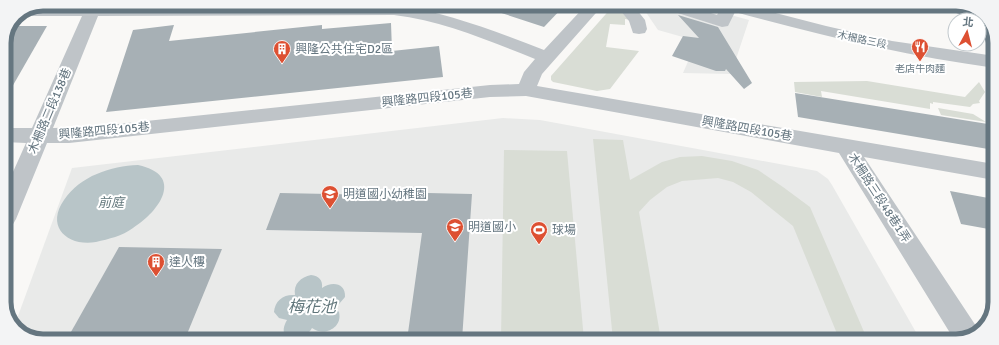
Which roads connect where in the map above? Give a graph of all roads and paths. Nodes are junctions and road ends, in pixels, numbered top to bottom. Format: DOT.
graph roads {
  1 [pos="93,11"];
  2 [pos="405,11"];
  3 [pos="589,11"];
  4 [pos="629,11"];
  5 [pos="687,11"];
  6 [pos="729,11"];
  7 [pos="777,11"];
  8 [pos="639,28"];
  9 [pos="547,57"];
  10 [pos="988,61"];
  11 [pos="526,90"];
  12 [pos="11,135"];
  13 [pos="39,136"];
  14 [pos="846,146"];
  15 [pos="988,171"];
  16 [pos="11,202"];
  17 [pos="965,332"];
  1 -- 13 [label="street, 木柵路二段138巷"];
  2 -- 9 [label="street"];
  3 -- 9 [label="street"];
  4 -- 8 [label="street"];
  5 -- 6 [label="street"];
  7 -- 10 [label="street, 木柵路三段"];
  9 -- 11 [label="street"];
  11 -- 13 [label="street, 興隆路四段105巷"];
  11 -- 14 [label="street, 興隆路四段105巷"];
  12 -- 13 [label="street, 興隆路四段105巷"];
  13 -- 16 [label="street, 木柵路二段138巷"];
  14 -- 15 [label="street, 木柵路三段48巷1弄"];
  14 -- 17 [label="street, 木柵路三段48巷1弄"];
}
